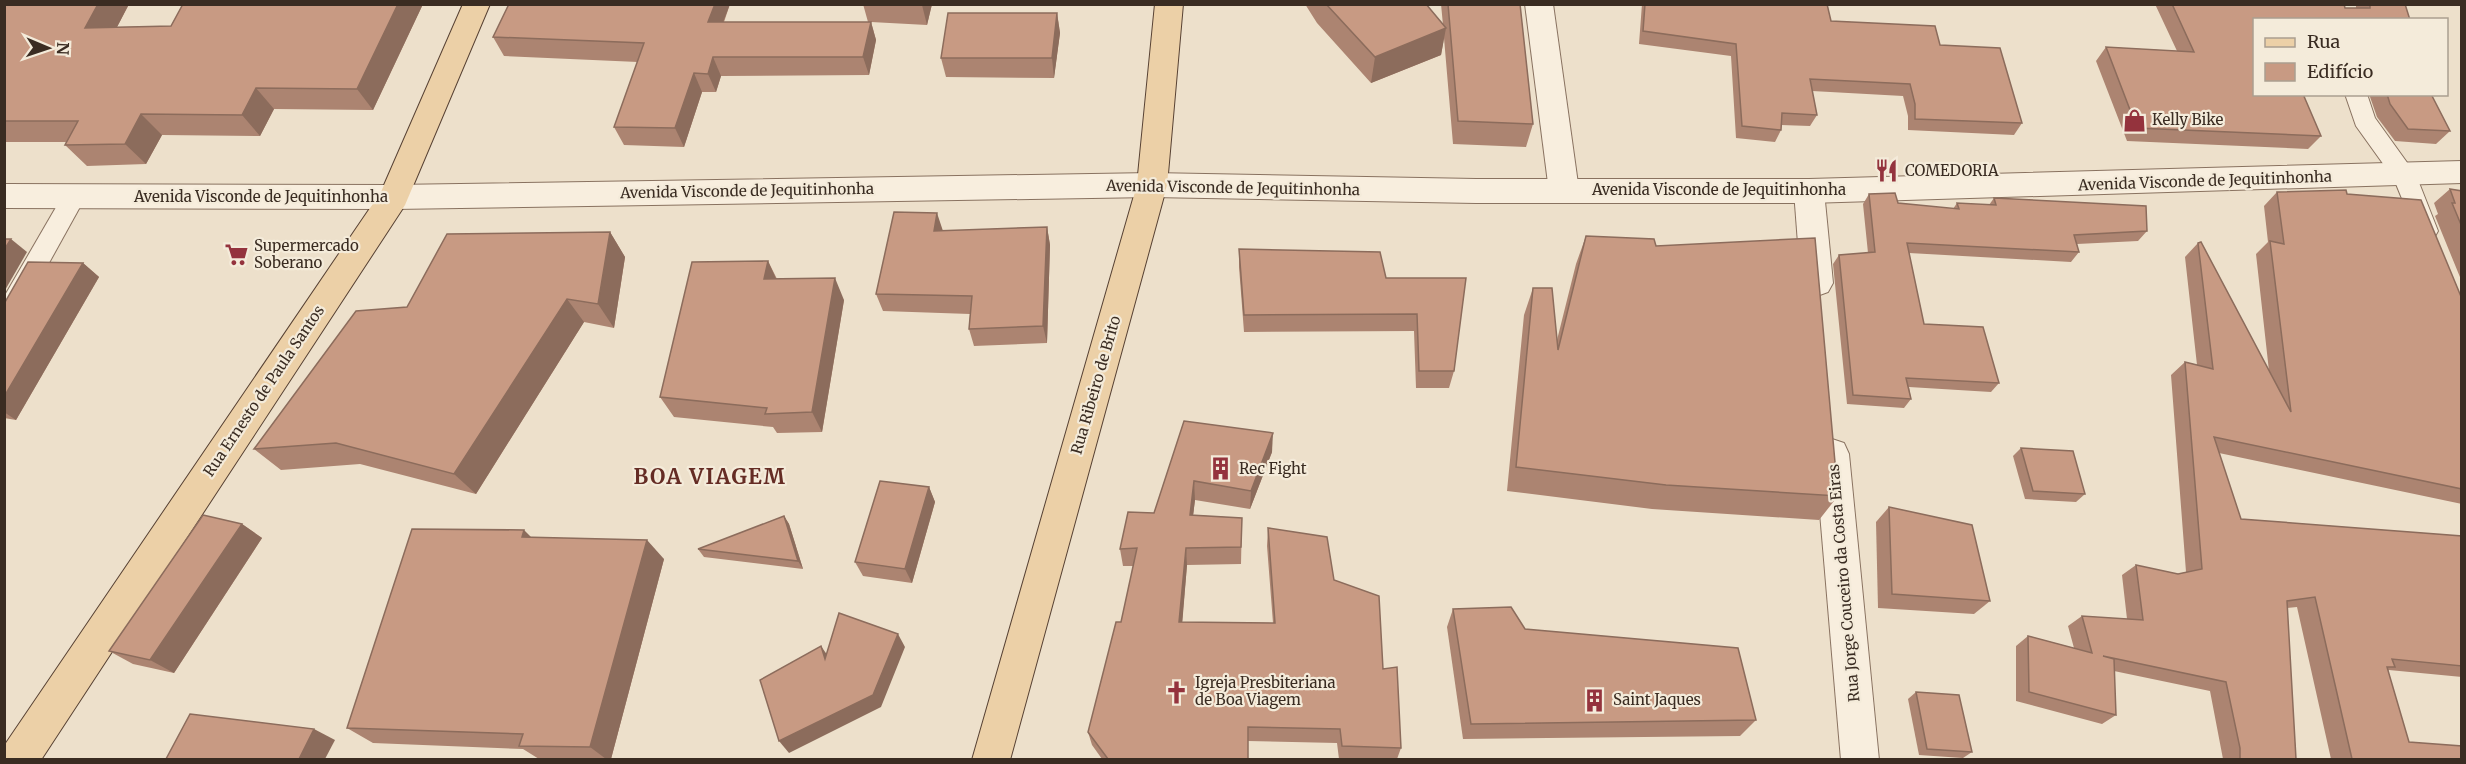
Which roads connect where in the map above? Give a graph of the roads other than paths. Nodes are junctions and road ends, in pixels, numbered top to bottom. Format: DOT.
graph roads {
  1 [pos="477,4"];
  2 [pos="1169,4"];
  3 [pos="1539,4"];
  4 [pos="2357,96"];
  5 [pos="2462,172"];
  6 [pos="2404,175"];
  7 [pos="1152,185"];
  8 [pos="1564,190"];
  9 [pos="1809,191"];
  10 [pos="4,196"];
  11 [pos="74,196"];
  12 [pos="394,197"];
  13 [pos="2433,248"];
  14 [pos="1820,309"];
  15 [pos="4,321"];
  16 [pos="1830,427"];
  17 [pos="18,759"];
  18 [pos="991,759"];
  19 [pos="1860,759"];
  1 -- 12 [label="main road, Rua Ernesto de Paula Santos"];
  2 -- 7 [label="main road, Rua Ribeiro de Brito"];
  3 -- 8 [label="street"];
  4 -- 6 [label="lane"];
  5 -- 6 [label="street, Avenida Visconde de Jequitinhonha"];
  6 -- 9 [label="street, Avenida Visconde de Jequitinhonha"];
  6 -- 13 [label="lane"];
  7 -- 8 [label="street, Avenida Visconde de Jequitinhonha"];
  7 -- 12 [label="street, Avenida Visconde de Jequitinhonha"];
  7 -- 18 [label="main road, Rua Ribeiro de Brito"];
  8 -- 9 [label="street, Avenida Visconde de Jequitinhonha"];
  9 -- 14 [label="street"];
  10 -- 11 [label="street, Avenida Visconde de Jequitinhonha"];
  11 -- 12 [label="street, Avenida Visconde de Jequitinhonha"];
  11 -- 15 [label="lane"];
  12 -- 17 [label="main road, Rua Ernesto de Paula Santos"];
  16 -- 19 [label="street, Rua Jorge Couceiro da Costa Eiras"];
}
